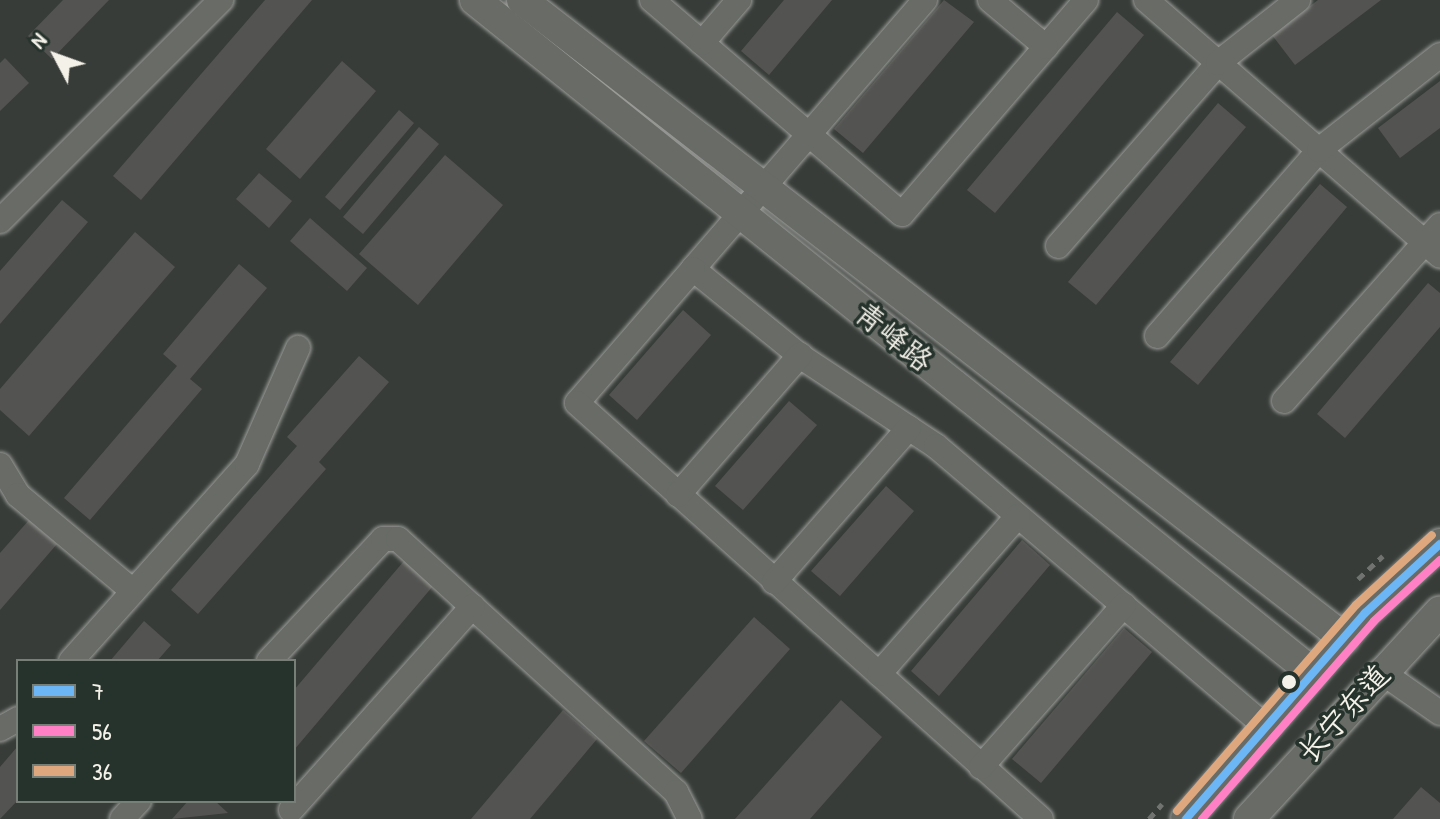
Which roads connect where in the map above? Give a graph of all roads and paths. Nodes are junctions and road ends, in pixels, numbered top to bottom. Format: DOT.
graph roads {
  1 [pos="221,0"];
  2 [pos="475,0"];
  3 [pos="522,0"];
  4 [pos="652,0"];
  5 [pos="739,0"];
  6 [pos="925,0"];
  7 [pos="990,0"];
  8 [pos="1086,0"];
  9 [pos="1146,0"];
  10 [pos="1298,0"];
  11 [pos="702,43"];
  12 [pos="1046,47"];
  13 [pos="1440,55"];
  14 [pos="1218,63"];
  15 [pos="808,135"];
  16 [pos="1319,150"];
  17 [pos="0,221"];
  18 [pos="1430,232"];
  19 [pos="1058,246"];
  20 [pos="1440,256"];
  21 [pos="693,269"];
  22 [pos="1157,336"];
  23 [pos="298,348"];
  24 [pos="800,355"];
  25 [pos="1284,401"];
  26 [pos="909,428"];
  27 [pos="3,475"];
  28 [pos="678,495"];
  29 [pos="1018,516"];
  30 [pos="1440,544"];
  31 [pos="774,582"];
  32 [pos="133,591"];
  33 [pos="1124,605"];
  34 [pos="473,606"];
  35 [pos="1439,615"];
  36 [pos="1344,638"];
  37 [pos="73,659"];
  38 [pos="271,659"];
  39 [pos="1380,671"];
  40 [pos="1313,673"];
  41 [pos="879,674"];
  42 [pos="1440,713"];
  43 [pos="1266,727"];
  44 [pos="981,767"];
  45 [pos="296,801"];
  46 [pos="137,803"];
  47 [pos="122,819"];
  48 [pos="690,819"];
  49 [pos="1041,819"];
  50 [pos="1186,819"];
  51 [pos="1249,819"];
  1 -- 17 [label="street"];
  2 -- 40 [label="main road, 青峰路"];
  3 -- 36 [label="main road, 青峰路"];
  4 -- 11 [label="street"];
  5 -- 11 [label="street"];
  6 -- 15 [label="street"];
  7 -- 12 [label="street"];
  8 -- 12 [label="street"];
  9 -- 14 [label="street"];
  10 -- 14 [label="street"];
  11 -- 15 [label="street"];
  12 -- 15 [label="street"];
  13 -- 16 [label="street"];
  14 -- 16 [label="street"];
  14 -- 19 [label="street"];
  15 -- 21 [label="street"];
  16 -- 18 [label="street"];
  16 -- 22 [label="street"];
  18 -- 20 [label="street"];
  18 -- 25 [label="street"];
  21 -- 24 [label="street"];
  21 -- 28 [label="street"];
  23 -- 32 [label="street"];
  24 -- 26 [label="street"];
  24 -- 28 [label="street"];
  26 -- 29 [label="street"];
  26 -- 31 [label="street"];
  27 -- 32 [label="street"];
  28 -- 31 [label="street"];
  29 -- 33 [label="street"];
  29 -- 41 [label="street"];
  30 -- 36 [label="main road, 长宁东道"];
  31 -- 41 [label="street"];
  32 -- 37 [label="street"];
  33 -- 43 [label="street"];
  33 -- 44 [label="street"];
  34 -- 38 [label="street"];
  34 -- 45 [label="street"];
  34 -- 48 [label="street"];
  35 -- 39 [label="main road, 长宁东道"];
  36 -- 40 [label="main road, 长宁东道"];
  39 -- 42 [label="street"];
  39 -- 51 [label="main road, 长宁东道"];
  40 -- 43 [label="main road, 长宁东道"];
  41 -- 44 [label="street"];
  43 -- 50 [label="main road, 长宁东道"];
  44 -- 49 [label="street"];
  46 -- 47 [label="street"];
}
